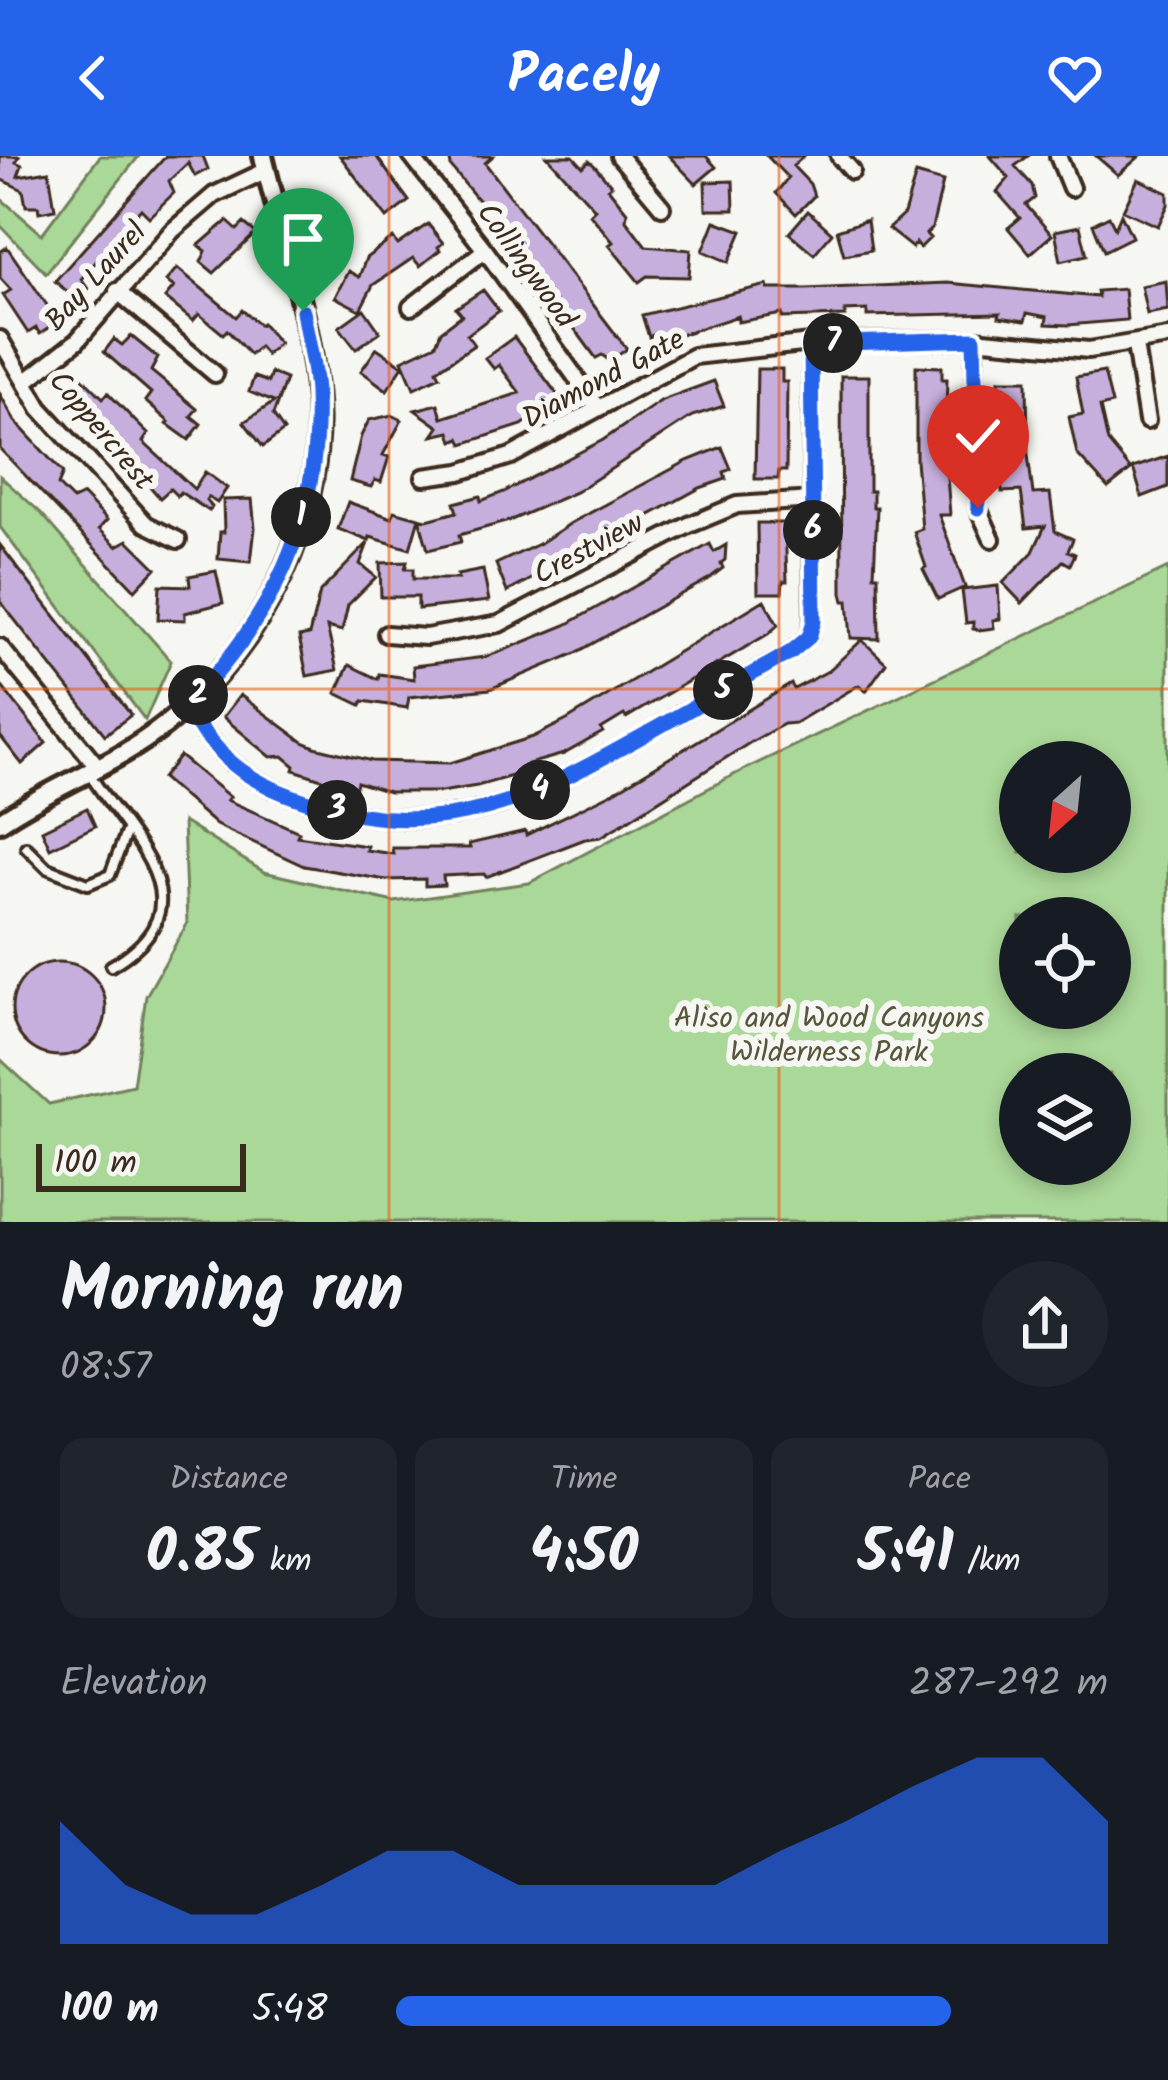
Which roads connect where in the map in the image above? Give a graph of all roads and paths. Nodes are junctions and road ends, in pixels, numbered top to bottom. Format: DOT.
graph roads {
  1 [pos="411,156"];
  2 [pos="619,156"];
  3 [pos="839,156"];
  4 [pos="1058,156"];
  5 [pos="265,163"];
  6 [pos="852,171"];
  7 [pos="1071,188"];
  8 [pos="662,207"];
  9 [pos="485,250"];
  10 [pos="117,291"];
  11 [pos="411,307"];
  12 [pos="1168,337"];
  13 [pos="0,339"];
  14 [pos="974,339"];
  15 [pos="811,344"];
  16 [pos="1135,345"];
  17 [pos="215,374"];
  18 [pos="25,382"];
  19 [pos="597,407"];
  20 [pos="1147,421"];
  21 [pos="424,477"];
  22 [pos="813,500"];
  23 [pos="992,538"];
  24 [pos="178,540"];
  25 [pos="386,634"];
  26 [pos="0,647"];
  27 [pos="184,709"];
  28 [pos="93,769"];
  29 [pos="0,823"];
  30 [pos="127,829"];
  31 [pos="26,847"];
  32 [pos="111,966"];
  1 -- 9 [label="street, Collingwood"];
  2 -- 8 [label="street"];
  3 -- 6 [label="street"];
  4 -- 7 [label="street"];
  5 -- 10 [label="street, Bay Laurel"];
  5 -- 27 [label="street"];
  9 -- 11 [label="street"];
  9 -- 19 [label="street, Collingwood"];
  10 -- 17 [label="street"];
  10 -- 18 [label="street, Bay Laurel"];
  12 -- 16 [label="street, Diamond Gate"];
  13 -- 18 [label="street, Coppercrest"];
  14 -- 15 [label="street, Diamond Gate"];
  14 -- 16 [label="street, Diamond Gate"];
  14 -- 23 [label="street"];
  15 -- 19 [label="street, Diamond Gate"];
  15 -- 22 [label="street"];
  16 -- 20 [label="street"];
  18 -- 24 [label="street, Coppercrest"];
  19 -- 21 [label="street, Diamond Gate"];
  22 -- 25 [label="street, Crestview"];
  22 -- 27 [label="street"];
  26 -- 28 [label="street"];
  27 -- 28 [label="street"];
  28 -- 29 [label="street"];
  28 -- 30 [label="lane"];
  30 -- 31 [label="lane"];
  30 -- 32 [label="lane"];
}
